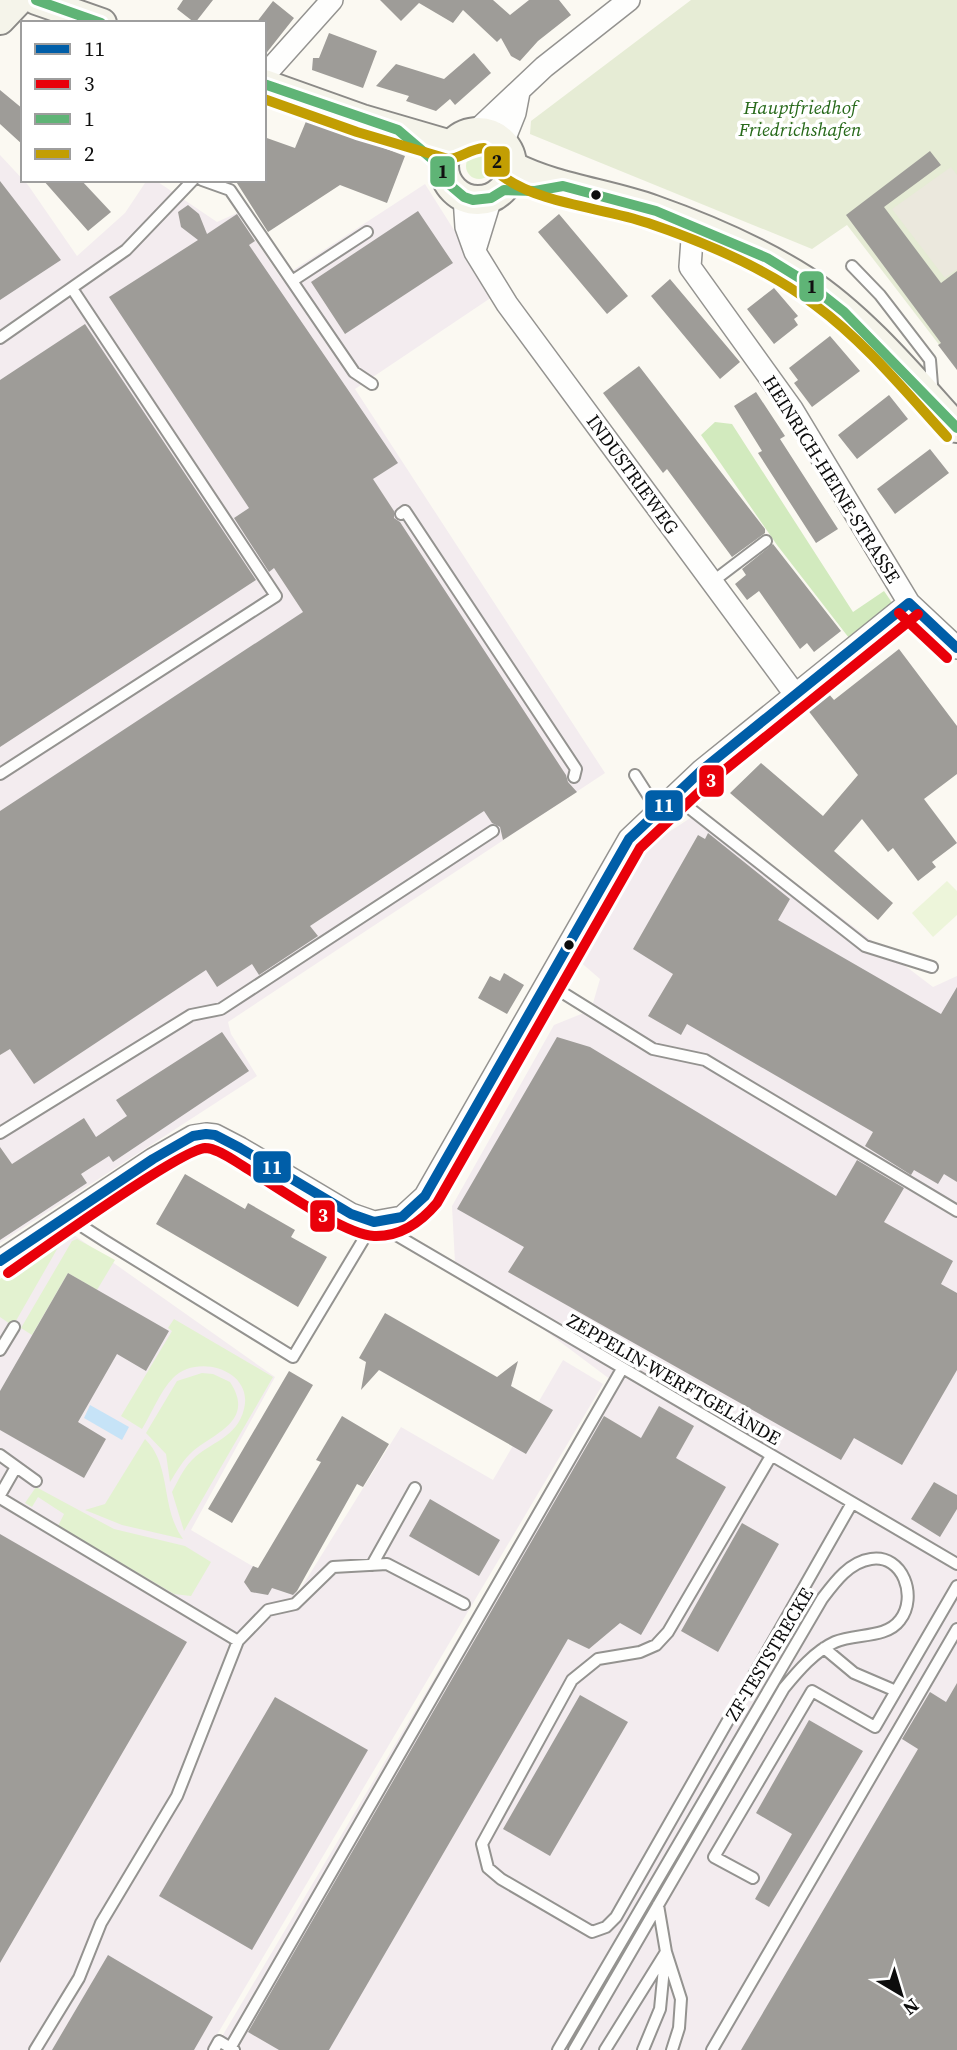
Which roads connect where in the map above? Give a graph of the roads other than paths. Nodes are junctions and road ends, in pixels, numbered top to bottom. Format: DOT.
graph roads {
  1 [pos="19,0"];
  2 [pos="36,0"];
  3 [pos="331,0"];
  4 [pos="629,0"];
  5 [pos="0,20"];
  6 [pos="96,21"];
  7 [pos="266,74"];
  8 [pos="266,85"];
  9 [pos="519,92"];
  10 [pos="457,150"];
  11 [pos="495,179"];
  12 [pos="190,182"];
  13 [pos="208,182"];
  14 [pos="692,226"];
  15 [pos="367,232"];
  16 [pos="852,266"];
  17 [pos="292,281"];
  18 [pos="73,290"];
  19 [pos="0,338"];
  20 [pos="372,384"];
  21 [pos="923,392"];
  22 [pos="957,428"];
  23 [pos="401,514"];
  24 [pos="766,541"];
  25 [pos="712,582"];
  26 [pos="909,603"];
  27 [pos="957,648"];
  28 [pos="794,693"];
  29 [pos="0,774"];
  30 [pos="635,775"];
  31 [pos="574,777"];
  32 [pos="674,796"];
  33 [pos="658,811"];
  34 [pos="493,831"];
  35 [pos="932,967"];
  36 [pos="547,983"];
  37 [pos="0,1133"];
  38 [pos="957,1211"];
  39 [pos="71,1214"];
  40 [pos="374,1222"];
  41 [pos="0,1261"];
  42 [pos="15,1327"];
  43 [pos="0,1350"];
  44 [pos="622,1369"];
  45 [pos="0,1455"];
  46 [pos="771,1455"];
  47 [pos="16,1467"];
  48 [pos="36,1481"];
  49 [pos="415,1488"];
  50 [pos="0,1496"];
  51 [pos="852,1503"];
  52 [pos="957,1564"];
  53 [pos="372,1565"];
  54 [pos="957,1586"];
  55 [pos="464,1604"];
  56 [pos="957,1629"];
  57 [pos="238,1641"];
  58 [pos="824,1648"];
  59 [pos="896,1691"];
  60 [pos="753,1878"];
  61 [pos="658,1905"];
  62 [pos="666,1952"];
  63 [pos="231,2049"];
  64 [pos="35,2050"];
  65 [pos="214,2050"];
  66 [pos="558,2050"];
  67 [pos="574,2050"];
  68 [pos="605,2050"];
  69 [pos="643,2050"];
  70 [pos="672,2050"];
  71 [pos="712,2050"];
  1 -- 5 [label="main road"];
  2 -- 6 [label="main road"];
  3 -- 7 [label="street"];
  4 -- 9 [label="street"];
  8 -- 10 [label="main road"];
  9 -- 10 [label="street"];
  9 -- 11 [label="street"];
  10 -- 11 [label="main road"];
  10 -- 11 [label="main road"];
  11 -- 14 [label="main road"];
  11 -- 25 [label="street, INDUSTRIEWEG"];
  12 -- 18 [label="lane"];
  13 -- 17 [label="lane"];
  14 -- 21 [label="main road"];
  14 -- 26 [label="street, HEINRICH-HEINE-STRASSE"];
  15 -- 17 [label="lane"];
  16 -- 21 [label="lane"];
  17 -- 20 [label="lane"];
  18 -- 19 [label="lane"];
  18 -- 29 [label="lane"];
  21 -- 22 [label="main road"];
  23 -- 31 [label="lane"];
  24 -- 25 [label="lane"];
  25 -- 28 [label="street, INDUSTRIEWEG"];
  26 -- 27 [label="street, HEINRICH-HEINE-STRASSE"];
  26 -- 28 [label="street"];
  28 -- 32 [label="street"];
  30 -- 33 [label="lane"];
  32 -- 33 [label="street"];
  32 -- 35 [label="lane"];
  33 -- 36 [label="street"];
  34 -- 37 [label="lane"];
  36 -- 38 [label="lane"];
  36 -- 40 [label="street"];
  39 -- 40 [label="street"];
  39 -- 40 [label="lane"];
  39 -- 41 [label="street"];
  40 -- 44 [label="lane, ZEPPELIN-WERFTGELÄNDE"];
  42 -- 43 [label="lane"];
  44 -- 46 [label="lane, ZEPPELIN-WERFTGELÄNDE"];
  44 -- 63 [label="lane"];
  45 -- 47 [label="lane"];
  46 -- 51 [label="lane, ZEPPELIN-WERFTGELÄNDE"];
  46 -- 51 [label="lane"];
  47 -- 48 [label="lane"];
  47 -- 50 [label="lane"];
  49 -- 53 [label="lane"];
  50 -- 57 [label="lane"];
  51 -- 52 [label="lane, ZEPPELIN-WERFTGELÄNDE"];
  53 -- 55 [label="lane"];
  53 -- 57 [label="lane"];
  54 -- 59 [label="lane"];
  56 -- 71 [label="lane"];
  57 -- 64 [label="lane"];
  58 -- 59 [label="lane"];
  58 -- 61 [label="lane, ZF-TESTSTRECKE"];
  58 -- 66 [label="lane, ZF-TESTSTRECKE"];
  59 -- 60 [label="lane"];
  61 -- 62 [label="lane"];
  61 -- 67 [label="lane, ZF-TESTSTRECKE"];
  62 -- 68 [label="lane"];
  62 -- 69 [label="lane"];
  62 -- 70 [label="lane"];
  63 -- 65 [label="lane"];
}
